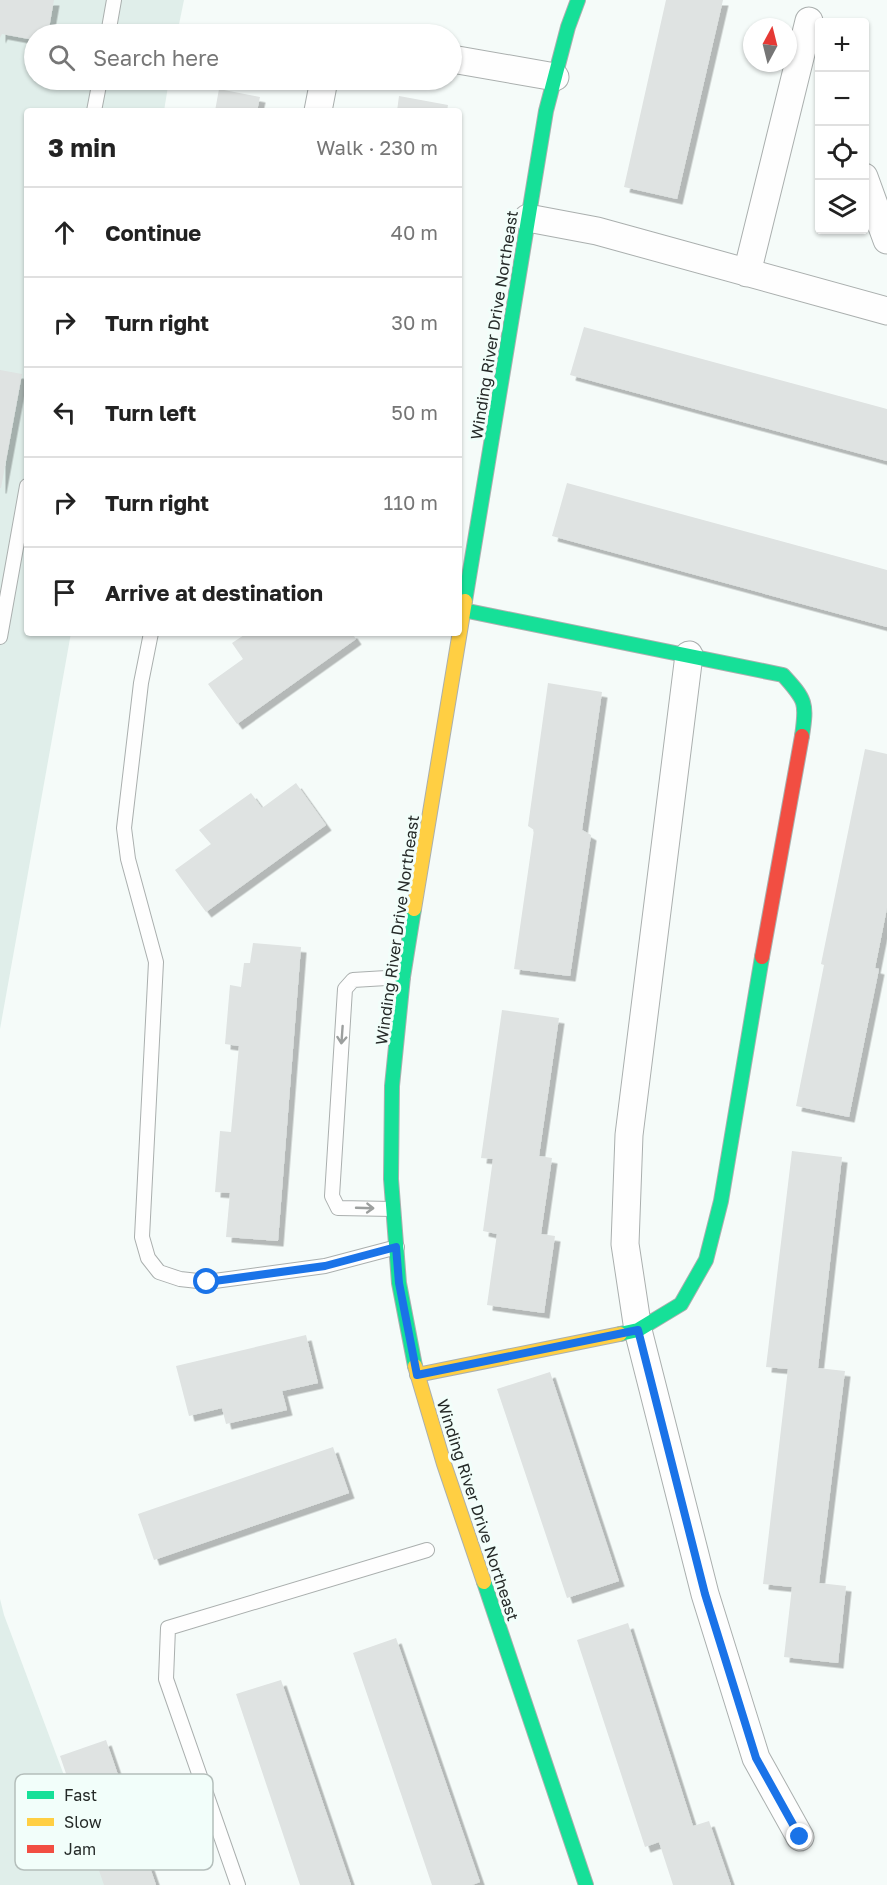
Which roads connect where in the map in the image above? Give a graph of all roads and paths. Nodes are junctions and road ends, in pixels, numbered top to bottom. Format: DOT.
graph roads {
  1 [pos="114,0"];
  2 [pos="578,0"];
  3 [pos="803,11"];
  4 [pos="110,24"];
  5 [pos="815,40"];
  6 [pos="462,61"];
  7 [pos="555,77"];
  8 [pos="98,90"];
  9 [pos="322,90"];
  10 [pos="95,108"];
  11 [pos="319,108"];
  12 [pos="865,180"];
  13 [pos="528,218"];
  14 [pos="887,240"];
  15 [pos="747,273"];
  16 [pos="887,311"];
  17 [pos="24,503"];
  18 [pos="463,610"];
  19 [pos="462,616"];
  20 [pos="150,636"];
  21 [pos="459,636"];
  22 [pos="0,637"];
  23 [pos="689,655"];
  24 [pos="403,977"];
  25 [pos="393,1209"];
  26 [pos="396,1247"];
  27 [pos="638,1330"];
  28 [pos="417,1375"];
  29 [pos="427,1550"];
  30 [pos="199,1774"];
  31 [pos="213,1813"];
  32 [pos="800,1837"];
  33 [pos="238,1885"];
  34 [pos="586,1885"];
  1 -- 4 [label="lane"];
  2 -- 7 [label="street, Winding River Drive Northeast"];
  3 -- 5 [label="street"];
  3 -- 15 [label="street"];
  6 -- 7 [label="street"];
  7 -- 13 [label="street, Winding River Drive Northeast"];
  8 -- 10 [label="lane"];
  9 -- 11 [label="street"];
  12 -- 14 [label="street"];
  13 -- 15 [label="street"];
  13 -- 18 [label="street, Winding River Drive Northeast"];
  15 -- 16 [label="street"];
  17 -- 22 [label="lane"];
  18 -- 19 [label="street, Winding River Drive Northeast"];
  18 -- 23 [label="street"];
  20 -- 26 [label="lane"];
  21 -- 24 [label="street, Winding River Drive Northeast"];
  23 -- 27 [label="street"];
  23 -- 27 [label="street"];
  24 -- 25 [label="street, Winding River Drive Northeast"];
  24 -- 25 [label="lane, one-way"];
  25 -- 26 [label="street, Winding River Drive Northeast"];
  26 -- 28 [label="street, Winding River Drive Northeast"];
  27 -- 28 [label="street"];
  27 -- 32 [label="street"];
  28 -- 34 [label="street, Winding River Drive Northeast"];
  29 -- 30 [label="lane"];
  31 -- 33 [label="lane"];
}
